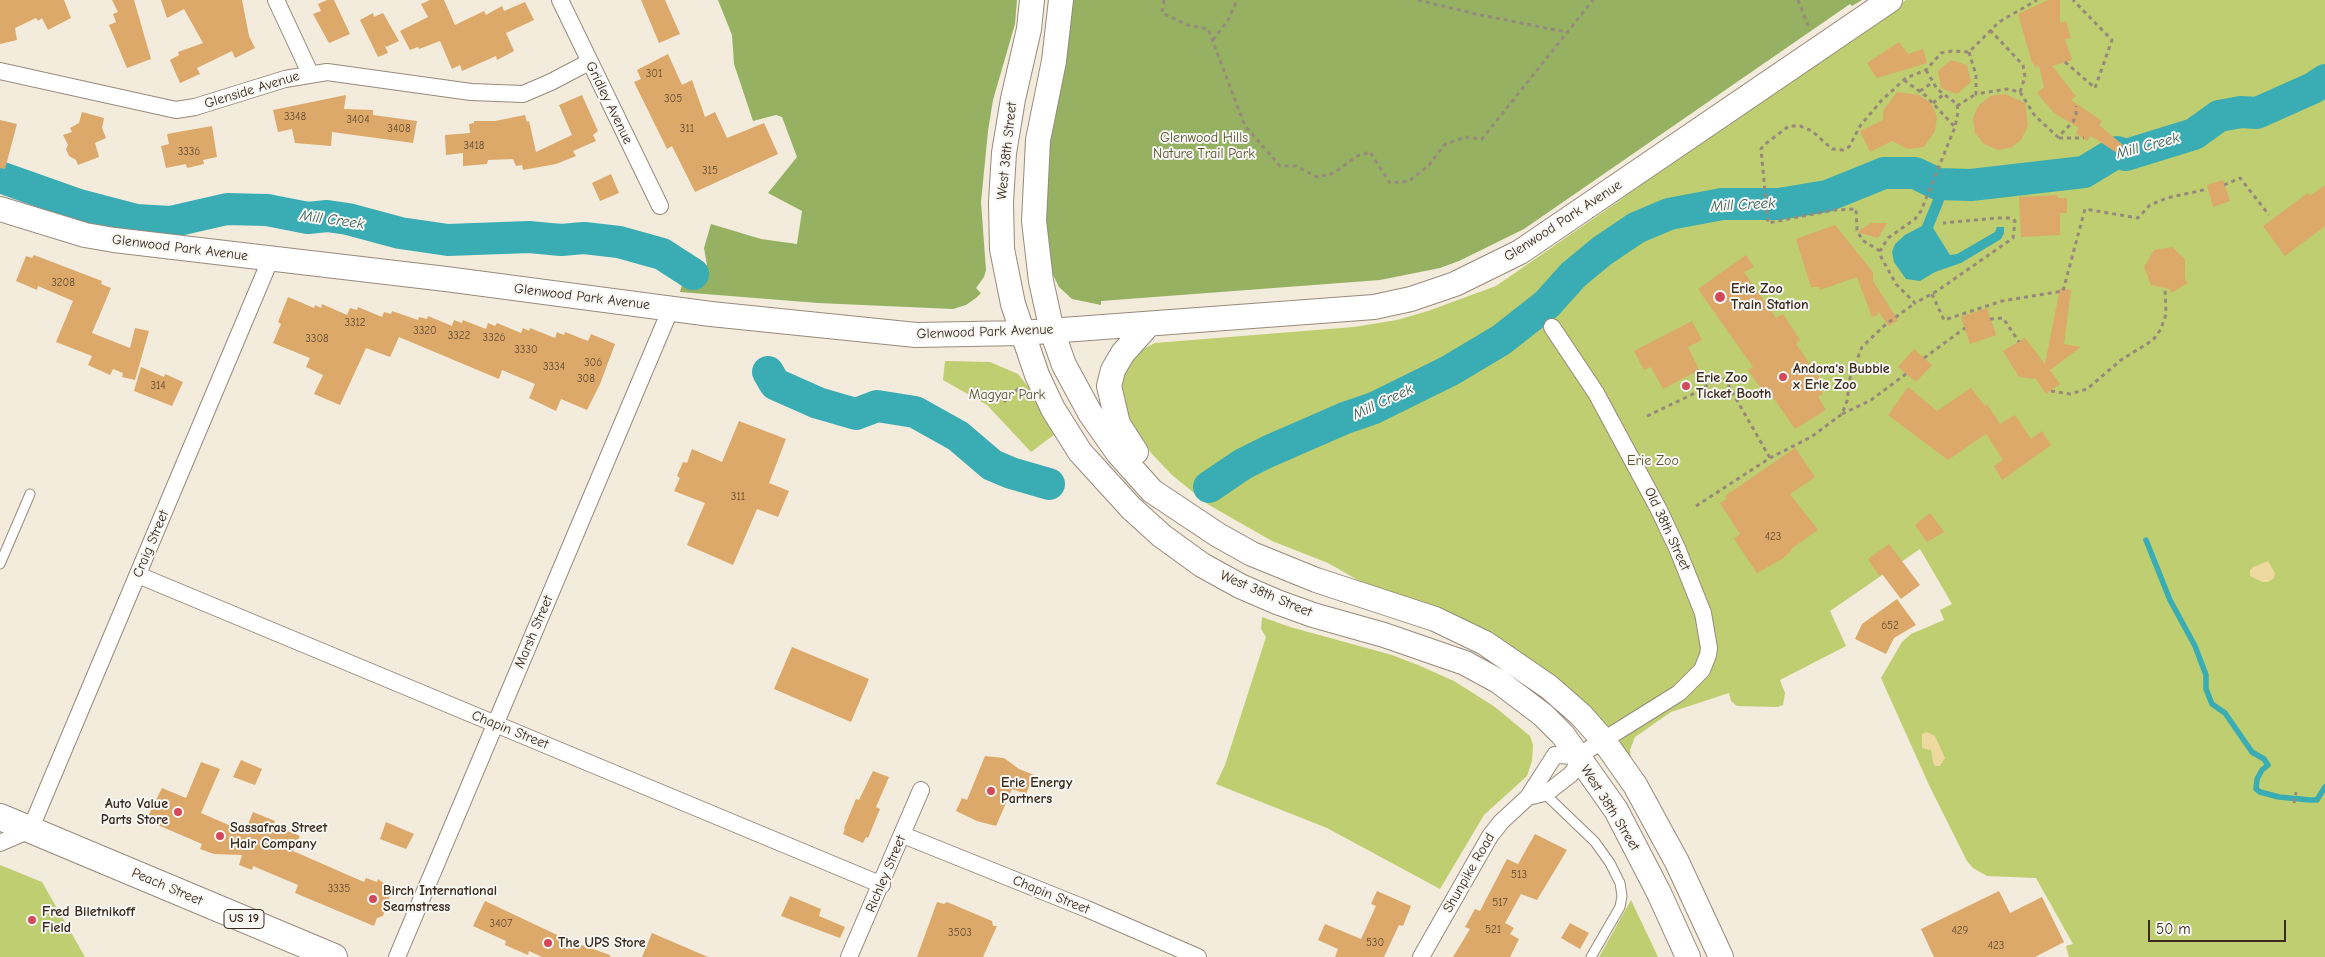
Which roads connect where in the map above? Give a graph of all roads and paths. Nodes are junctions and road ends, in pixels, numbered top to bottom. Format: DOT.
graph roads {
  1 [pos="276,0"];
  2 [pos="560,0"];
  3 [pos="1032,0"];
  4 [pos="1061,0"];
  5 [pos="1164,0"];
  6 [pos="1238,0"];
  7 [pos="1418,0"];
  8 [pos="1593,0"];
  9 [pos="1798,0"];
  10 [pos="1890,0"];
  11 [pos="2037,0"];
  12 [pos="2073,0"];
  13 [pos="1990,30"];
  14 [pos="1810,31"];
  15 [pos="1566,32"];
  16 [pos="1212,40"];
  17 [pos="1969,52"];
  18 [pos="589,62"];
  19 [pos="2065,62"];
  20 [pos="1926,70"];
  21 [pos="0,71"];
  22 [pos="310,73"];
  23 [pos="1904,80"];
  24 [pos="1933,82"];
  25 [pos="1920,91"];
  26 [pos="2020,92"];
  27 [pos="1976,94"];
  28 [pos="1943,95"];
  29 [pos="1932,103"];
  30 [pos="1957,106"];
  31 [pos="2076,106"];
  32 [pos="1955,127"];
  33 [pos="2058,137"];
  34 [pos="2084,138"];
  35 [pos="2224,185"];
  36 [pos="2208,189"];
  37 [pos="660,206"];
  38 [pos="2,214"];
  39 [pos="2269,215"];
  40 [pos="1943,223"];
  41 [pos="1880,251"];
  42 [pos="271,258"];
  43 [pos="2164,288"];
  44 [pos="1932,294"];
  45 [pos="1915,303"];
  46 [pos="671,308"];
  47 [pos="1990,319"];
  48 [pos="1149,324"];
  49 [pos="1552,327"];
  50 [pos="1965,328"];
  51 [pos="1052,331"];
  52 [pos="1022,333"];
  53 [pos="2019,342"];
  54 [pos="1924,358"];
  55 [pos="1906,374"];
  56 [pos="1021,386"];
  57 [pos="2051,391"];
  58 [pos="1004,402"];
  59 [pos="1842,414"];
  60 [pos="1646,416"];
  61 [pos="1770,458"];
  62 [pos="30,494"];
  63 [pos="1696,506"];
  64 [pos="1200,524"];
  65 [pos="0,564"];
  66 [pos="138,575"];
  67 [pos="1706,663"];
  68 [pos="495,724"];
  69 [pos="1604,741"];
  70 [pos="1578,756"];
  71 [pos="921,790"];
  72 [pos="2296,792"];
  73 [pos="1536,795"];
  74 [pos="2294,803"];
  75 [pos="0,817"];
  76 [pos="30,830"];
  77 [pos="903,835"];
  78 [pos="0,843"];
  79 [pos="882,885"];
  80 [pos="334,957"];
  81 [pos="398,957"];
  82 [pos="849,957"];
  83 [pos="1197,957"];
  84 [pos="1421,957"];
  85 [pos="1591,957"];
  86 [pos="1688,957"];
  87 [pos="1721,957"];
  1 -- 22 [label="street"];
  2 -- 18 [label="street, Gridley Avenue"];
  3 -- 52 [label="main road, West 38th Street"];
  4 -- 51 [label="main road"];
  5 -- 16 [label="path"];
  6 -- 16 [label="path"];
  7 -- 15 [label="path"];
  8 -- 15 [label="path"];
  9 -- 14 [label="path"];
  10 -- 48 [label="main road, Glenwood Park Avenue"];
  11 -- 13 [label="path"];
  12 -- 19 [label="path"];
  13 -- 17 [label="path"];
  13 -- 26 [label="path"];
  15 -- 16 [label="path"];
  17 -- 20 [label="path"];
  17 -- 27 [label="path"];
  18 -- 22 [label="street, Glenside Avenue"];
  18 -- 37 [label="street, Gridley Avenue"];
  20 -- 23 [label="path"];
  20 -- 24 [label="path"];
  21 -- 22 [label="street, Glenside Avenue"];
  23 -- 25 [label="path"];
  23 -- 41 [label="path"];
  24 -- 25 [label="path"];
  24 -- 28 [label="path"];
  25 -- 29 [label="path"];
  26 -- 27 [label="path"];
  26 -- 33 [label="path"];
  27 -- 30 [label="path"];
  28 -- 29 [label="path"];
  28 -- 30 [label="path"];
  29 -- 32 [label="path"];
  30 -- 32 [label="path"];
  31 -- 33 [label="path"];
  32 -- 41 [label="path"];
  33 -- 34 [label="path"];
  35 -- 39 [label="path"];
  36 -- 44 [label="path"];
  38 -- 42 [label="main road, Glenwood Park Avenue"];
  40 -- 44 [label="path"];
  41 -- 45 [label="path"];
  42 -- 46 [label="main road, Glenwood Park Avenue"];
  42 -- 66 [label="street, Craig Street"];
  43 -- 57 [label="path"];
  44 -- 45 [label="path"];
  45 -- 59 [label="path"];
  46 -- 52 [label="main road, Glenwood Park Avenue"];
  46 -- 68 [label="street, Marsh Street"];
  47 -- 53 [label="path"];
  48 -- 51 [label="main road, Glenwood Park Avenue"];
  48 -- 64 [label="main road"];
  49 -- 67 [label="street, Old 38th Street"];
  50 -- 54 [label="path"];
  51 -- 52 [label="main road, Glenwood Park Avenue"];
  51 -- 64 [label="main road"];
  52 -- 70 [label="main road, West 38th Street"];
  55 -- 59 [label="path"];
  56 -- 58 [label="path"];
  59 -- 61 [label="path"];
  60 -- 61 [label="path"];
  61 -- 63 [label="path"];
  62 -- 65 [label="lane"];
  64 -- 69 [label="main road"];
  66 -- 68 [label="street, Chapin Street"];
  66 -- 76 [label="street, Craig Street"];
  67 -- 69 [label="street, Shunpike Road"];
  68 -- 79 [label="street, Chapin Street"];
  68 -- 81 [label="street, Marsh Street"];
  69 -- 70 [label="street, Shunpike Road"];
  69 -- 87 [label="main road"];
  70 -- 73 [label="street, Shunpike Road"];
  70 -- 73 [label="street, Shunpike Road"];
  70 -- 86 [label="main road, West 38th Street"];
  71 -- 77 [label="street, Richley Street"];
  72 -- 74 [label="path"];
  73 -- 84 [label="street, Shunpike Road"];
  73 -- 85 [label="lane"];
  75 -- 76 [label="main road, Peach Street / US 19"];
  76 -- 78 [label="street"];
  76 -- 80 [label="main road, Peach Street / US 19"];
  77 -- 79 [label="street, Richley Street"];
  77 -- 83 [label="street, Chapin Street"];
  79 -- 82 [label="street, Richley Street"];
}
